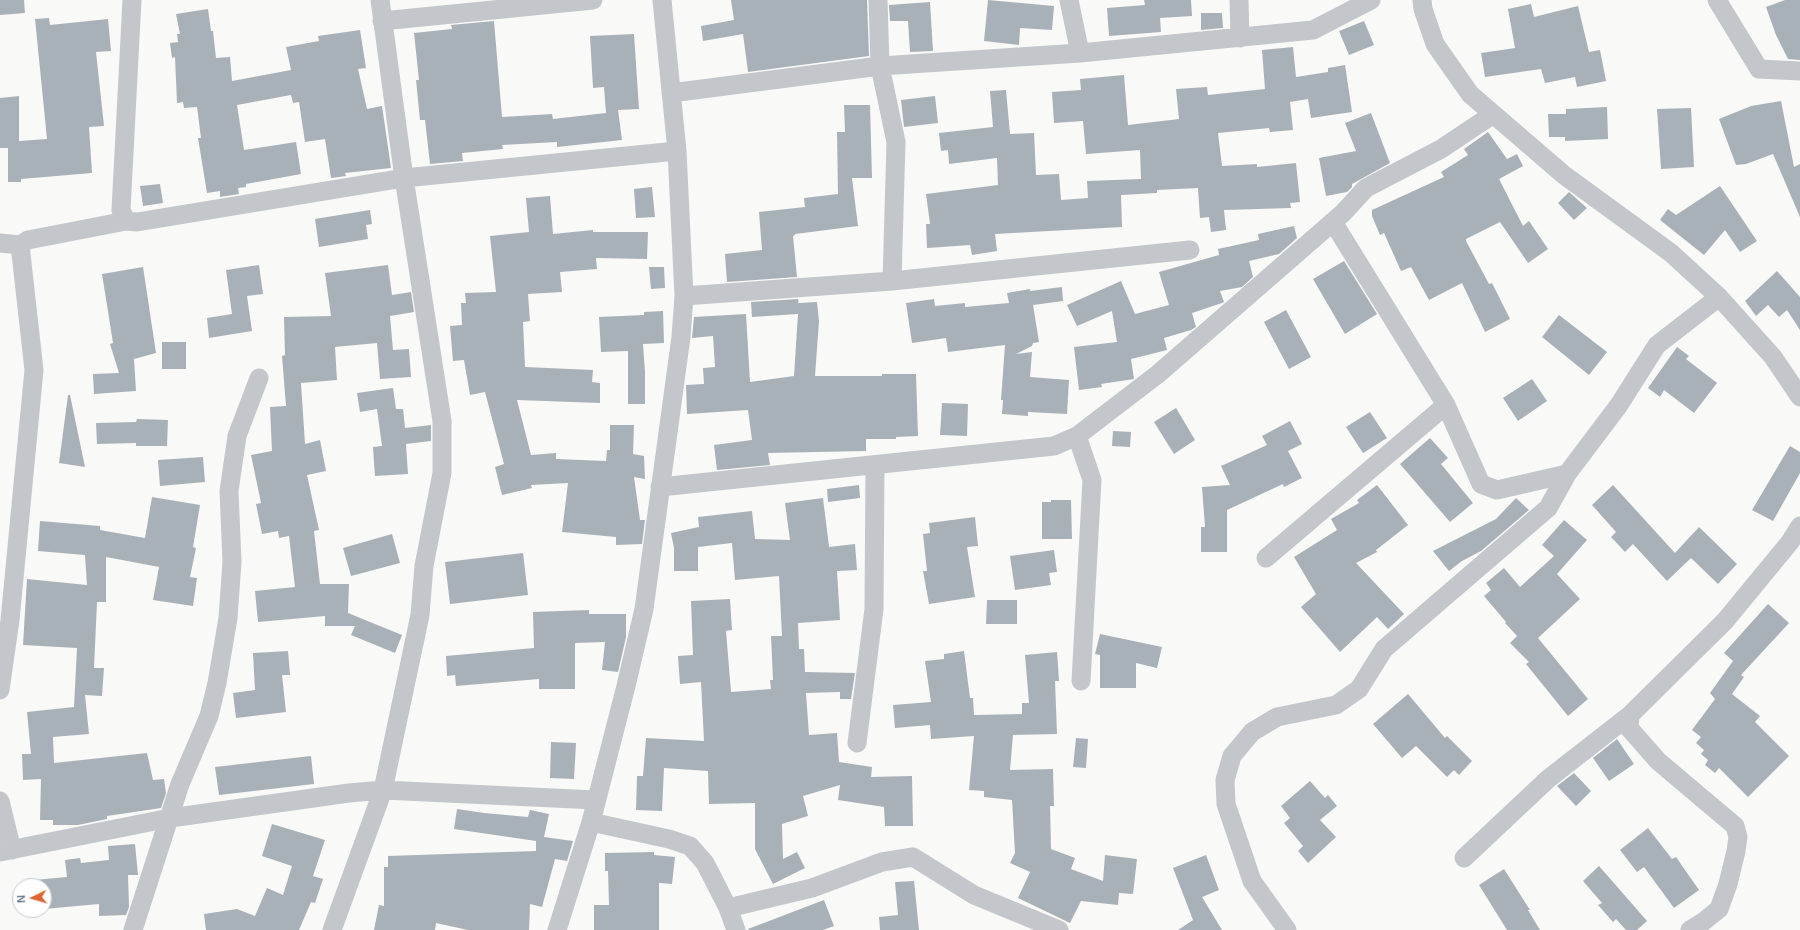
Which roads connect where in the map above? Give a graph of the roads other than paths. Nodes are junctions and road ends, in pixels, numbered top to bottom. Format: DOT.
graph roads {
  1 [pos="132,0"];
  2 [pos="380,0"];
  3 [pos="593,0"];
  4 [pos="662,0"];
  5 [pos="878,0"];
  6 [pos="1069,0"];
  7 [pos="1238,0"];
  8 [pos="1371,0"];
  9 [pos="1422,0"];
  10 [pos="1717,0"];
  11 [pos="382,21"];
  12 [pos="1240,38"];
  13 [pos="1080,53"];
  14 [pos="880,66"];
  15 [pos="1800,71"];
  16 [pos="671,93"];
  17 [pos="1492,115"];
  18 [pos="677,151"];
  19 [pos="404,178"];
  20 [pos="126,222"];
  21 [pos="1333,222"];
  22 [pos="0,243"];
  23 [pos="20,246"];
  24 [pos="1190,250"];
  25 [pos="892,281"];
  26 [pos="684,296"];
  27 [pos="1719,297"];
  28 [pos="259,378"];
  29 [pos="1800,397"];
  30 [pos="1446,405"];
  31 [pos="1077,436"];
  32 [pos="875,465"];
  33 [pos="1567,474"];
  34 [pos="660,487"];
  35 [pos="1800,526"];
  36 [pos="1266,558"];
  37 [pos="1080,681"];
  38 [pos="0,690"];
  39 [pos="1630,715"];
  40 [pos="857,743"];
  41 [pos="383,790"];
  42 [pos="596,800"];
  43 [pos="0,801"];
  44 [pos="170,818"];
  45 [pos="591,822"];
  46 [pos="6,851"];
  47 [pos="1464,858"];
  48 [pos="728,908"];
  49 [pos="133,930"];
  50 [pos="332,930"];
  51 [pos="557,930"];
  52 [pos="736,930"];
  53 [pos="1059,930"];
  54 [pos="1287,930"];
  55 [pos="1690,930"];
  1 -- 20 [label="street"];
  2 -- 11 [label="street"];
  3 -- 11 [label="street"];
  4 -- 16 [label="street"];
  5 -- 14 [label="street"];
  6 -- 13 [label="street"];
  7 -- 12 [label="street"];
  8 -- 12 [label="street"];
  9 -- 17 [label="street"];
  10 -- 15 [label="street"];
  11 -- 19 [label="street"];
  12 -- 13 [label="street"];
  13 -- 14 [label="street"];
  14 -- 16 [label="street"];
  14 -- 25 [label="street"];
  16 -- 18 [label="street"];
  17 -- 21 [label="street"];
  17 -- 27 [label="street"];
  18 -- 19 [label="street"];
  18 -- 26 [label="street"];
  19 -- 20 [label="street"];
  19 -- 41 [label="street"];
  20 -- 23 [label="street"];
  21 -- 30 [label="street"];
  21 -- 31 [label="street"];
  22 -- 23 [label="street"];
  23 -- 38 [label="street"];
  24 -- 25 [label="street"];
  25 -- 26 [label="street"];
  26 -- 34 [label="street"];
  27 -- 29 [label="street"];
  27 -- 33 [label="street"];
  28 -- 44 [label="street"];
  30 -- 33 [label="street"];
  30 -- 36 [label="street"];
  31 -- 32 [label="street"];
  31 -- 37 [label="street"];
  32 -- 34 [label="street"];
  32 -- 40 [label="street"];
  33 -- 54 [label="street"];
  34 -- 42 [label="street"];
  35 -- 39 [label="street"];
  39 -- 47 [label="street"];
  39 -- 55 [label="street"];
  41 -- 42 [label="street"];
  41 -- 44 [label="street"];
  41 -- 50 [label="street"];
  42 -- 45 [label="street"];
  43 -- 46 [label="street"];
  44 -- 46 [label="street"];
  44 -- 49 [label="street"];
  45 -- 48 [label="street"];
  45 -- 51 [label="street"];
  48 -- 52 [label="street"];
  48 -- 53 [label="street"];
}
